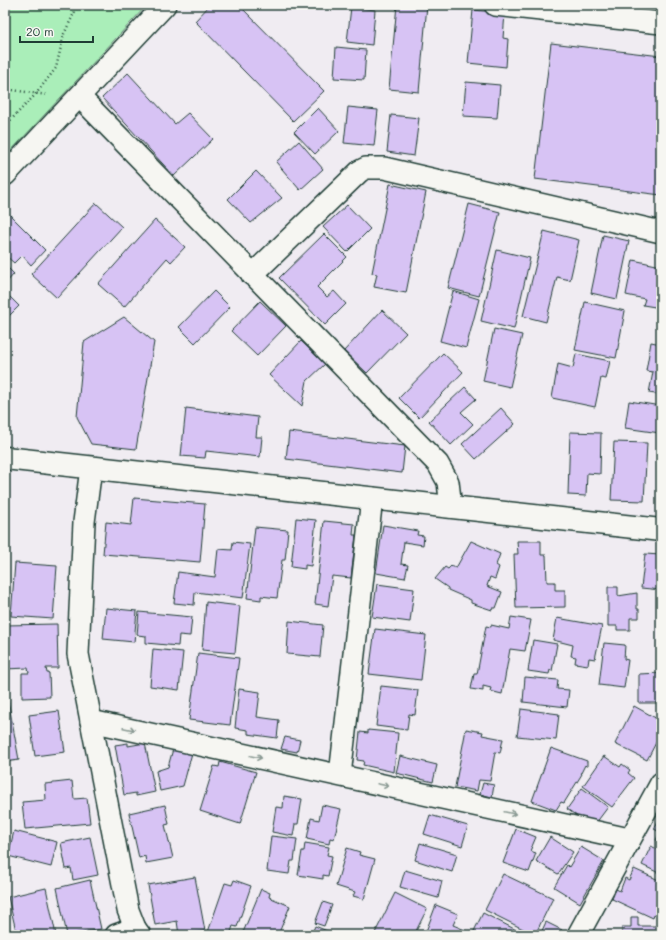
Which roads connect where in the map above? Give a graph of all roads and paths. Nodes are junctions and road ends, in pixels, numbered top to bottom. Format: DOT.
graph roads {
  1 [pos="78,5"];
  2 [pos="165,5"];
  3 [pos="495,5"];
  4 [pos="661,22"];
  5 [pos="5,89"];
  6 [pos="35,95"];
  7 [pos="54,96"];
  8 [pos="80,97"];
  9 [pos="5,126"];
  10 [pos="5,175"];
  11 [pos="661,232"];
  12 [pos="252,275"];
  13 [pos="5,458"];
  14 [pos="92,468"];
  15 [pos="372,498"];
  16 [pos="452,507"];
  17 [pos="661,530"];
  18 [pos="91,721"];
  19 [pos="340,775"];
  20 [pos="661,783"];
  21 [pos="629,839"];
  22 [pos="138,932"];
  23 [pos="116,935"];
  24 [pos="578,935"];
  1 -- 6 [label="path"];
  2 -- 8 [label="street"];
  3 -- 4 [label="street"];
  5 -- 6 [label="path"];
  6 -- 7 [label="path"];
  6 -- 9 [label="path"];
  8 -- 10 [label="street"];
  8 -- 12 [label="street"];
  11 -- 12 [label="street"];
  12 -- 16 [label="street"];
  13 -- 14 [label="street"];
  14 -- 15 [label="street"];
  14 -- 18 [label="street"];
  15 -- 16 [label="street"];
  15 -- 19 [label="street"];
  16 -- 17 [label="street"];
  18 -- 19 [label="street, one-way"];
  18 -- 22 [label="street"];
  19 -- 21 [label="street, one-way"];
  20 -- 21 [label="street"];
  21 -- 24 [label="street"];
  22 -- 23 [label="street"];
}
